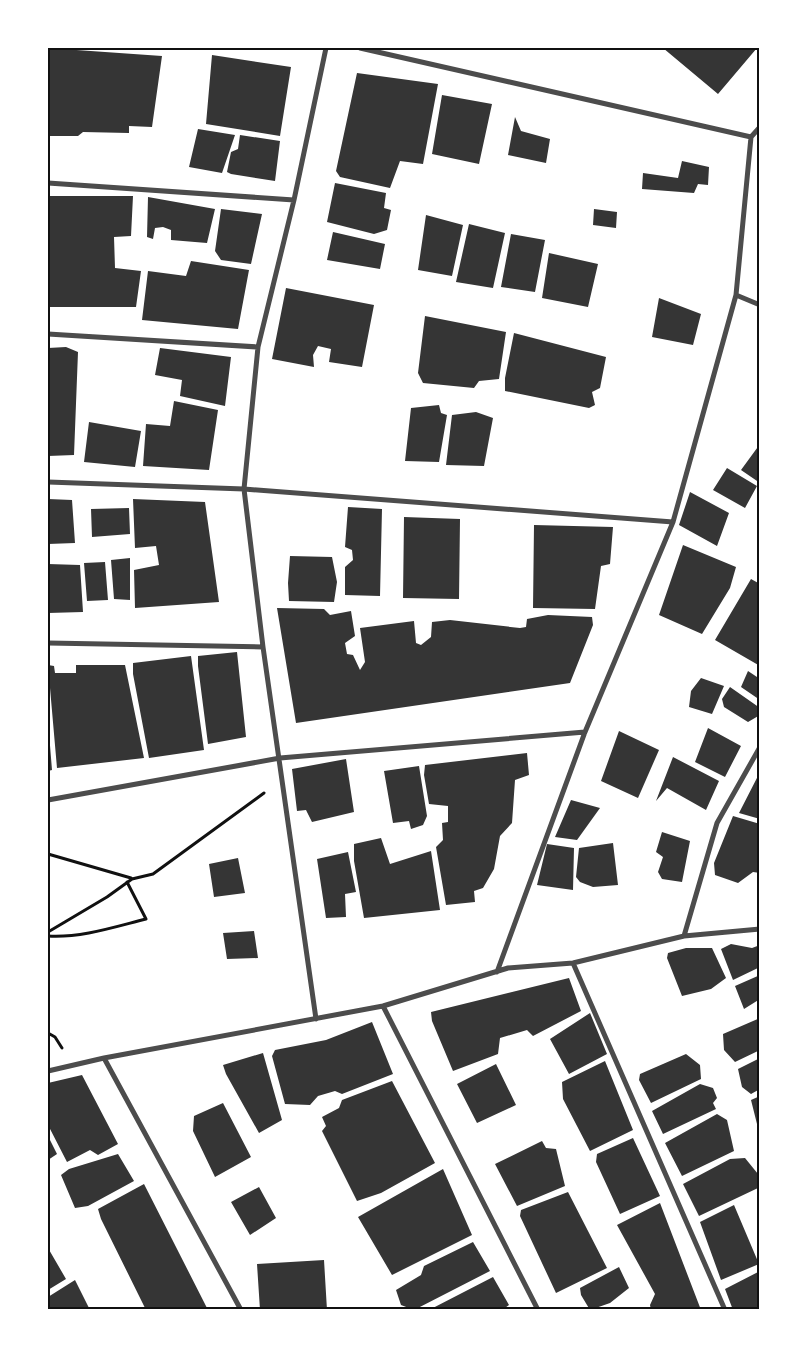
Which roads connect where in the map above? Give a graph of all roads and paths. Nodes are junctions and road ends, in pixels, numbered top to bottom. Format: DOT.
graph roads {
  1 [pos="326,48"];
  2 [pos="360,48"];
  3 [pos="760,127"];
  4 [pos="751,137"];
  5 [pos="48,183"];
  6 [pos="294,200"];
  7 [pos="736,295"];
  8 [pos="760,305"];
  9 [pos="48,334"];
  10 [pos="258,347"];
  11 [pos="48,482"];
  12 [pos="244,489"];
  13 [pos="673,522"];
  14 [pos="48,642"];
  15 [pos="263,646"];
  16 [pos="585,732"];
  17 [pos="760,747"];
  18 [pos="280,758"];
  19 [pos="283,780"];
  20 [pos="48,800"];
  21 [pos="48,854"];
  22 [pos="132,878"];
  23 [pos="127,882"];
  24 [pos="760,929"];
  25 [pos="48,932"];
  26 [pos="48,936"];
  27 [pos="684,936"];
  28 [pos="574,963"];
  29 [pos="497,972"];
  30 [pos="383,1006"];
  31 [pos="316,1019"];
  32 [pos="104,1058"];
  33 [pos="48,1070"];
  34 [pos="241,1310"];
  35 [pos="538,1310"];
  36 [pos="725,1310"];
  1 -- 6 [label="street"];
  2 -- 4 [label="street"];
  3 -- 4 [label="street"];
  4 -- 7 [label="street"];
  5 -- 6 [label="street"];
  6 -- 10 [label="street"];
  7 -- 8 [label="street"];
  7 -- 13 [label="street"];
  9 -- 10 [label="street"];
  10 -- 12 [label="street"];
  11 -- 12 [label="street"];
  12 -- 13 [label="street"];
  12 -- 15 [label="street"];
  13 -- 16 [label="street"];
  14 -- 15 [label="street"];
  15 -- 18 [label="street"];
  16 -- 18 [label="street"];
  16 -- 29 [label="street"];
  17 -- 27 [label="street"];
  18 -- 19 [label="street"];
  18 -- 20 [label="street"];
  19 -- 22 [label="path"];
  19 -- 31 [label="street"];
  21 -- 22 [label="path"];
  22 -- 23 [label="path"];
  23 -- 25 [label="path"];
  23 -- 26 [label="path"];
  24 -- 27 [label="street"];
  27 -- 28 [label="street"];
  28 -- 29 [label="street"];
  28 -- 36 [label="street"];
  29 -- 30 [label="street"];
  30 -- 31 [label="street"];
  30 -- 35 [label="street"];
  31 -- 32 [label="street"];
  32 -- 33 [label="street"];
  32 -- 34 [label="street"];
}
